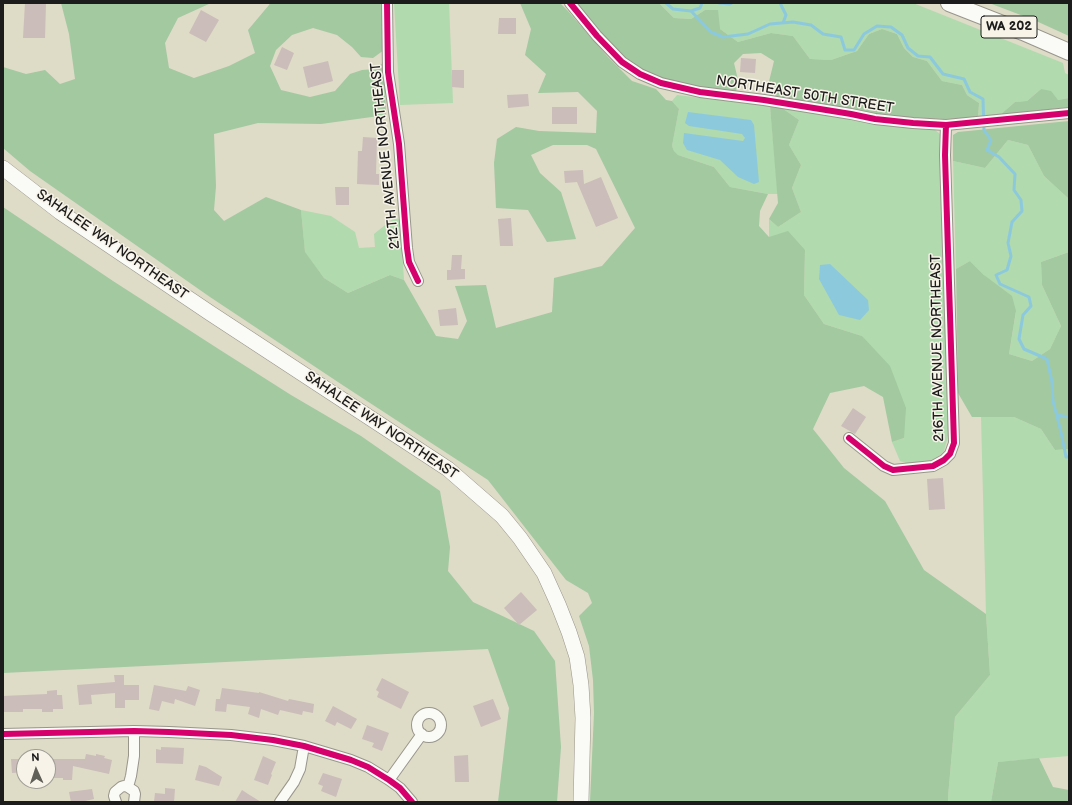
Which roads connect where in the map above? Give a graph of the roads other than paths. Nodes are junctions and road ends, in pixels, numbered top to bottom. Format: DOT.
graph roads {
  1 [pos="387,3"];
  2 [pos="570,3"];
  3 [pos="949,3"];
  4 [pos="1069,52"];
  5 [pos="1069,113"];
  6 [pos="946,125"];
  7 [pos="3,168"];
  8 [pos="418,281"];
  9 [pos="849,438"];
  10 [pos="134,731"];
  11 [pos="3,734"];
  12 [pos="422,734"];
  13 [pos="304,746"];
  14 [pos="390,780"];
  15 [pos="128,787"];
  16 [pos="116,802"];
  17 [pos="134,802"];
  18 [pos="280,802"];
  19 [pos="412,802"];
  20 [pos="581,802"];
  1 -- 8 [label="street, 212TH AVENUE NORTHEAST"];
  2 -- 6 [label="street, NORTHEAST 50TH STREET"];
  3 -- 4 [label="main road, WA 202"];
  5 -- 6 [label="street, NORTHEAST 50TH STREET"];
  6 -- 9 [label="street, 216TH AVENUE NORTHEAST"];
  7 -- 20 [label="main road, SAHALEE WAY NORTHEAST"];
  10 -- 11 [label="street"];
  10 -- 13 [label="street"];
  10 -- 15 [label="street"];
  12 -- 14 [label="street"];
  13 -- 14 [label="street"];
  13 -- 18 [label="street"];
  14 -- 19 [label="street"];
  15 -- 16 [label="street"];
  15 -- 17 [label="street"];
}
